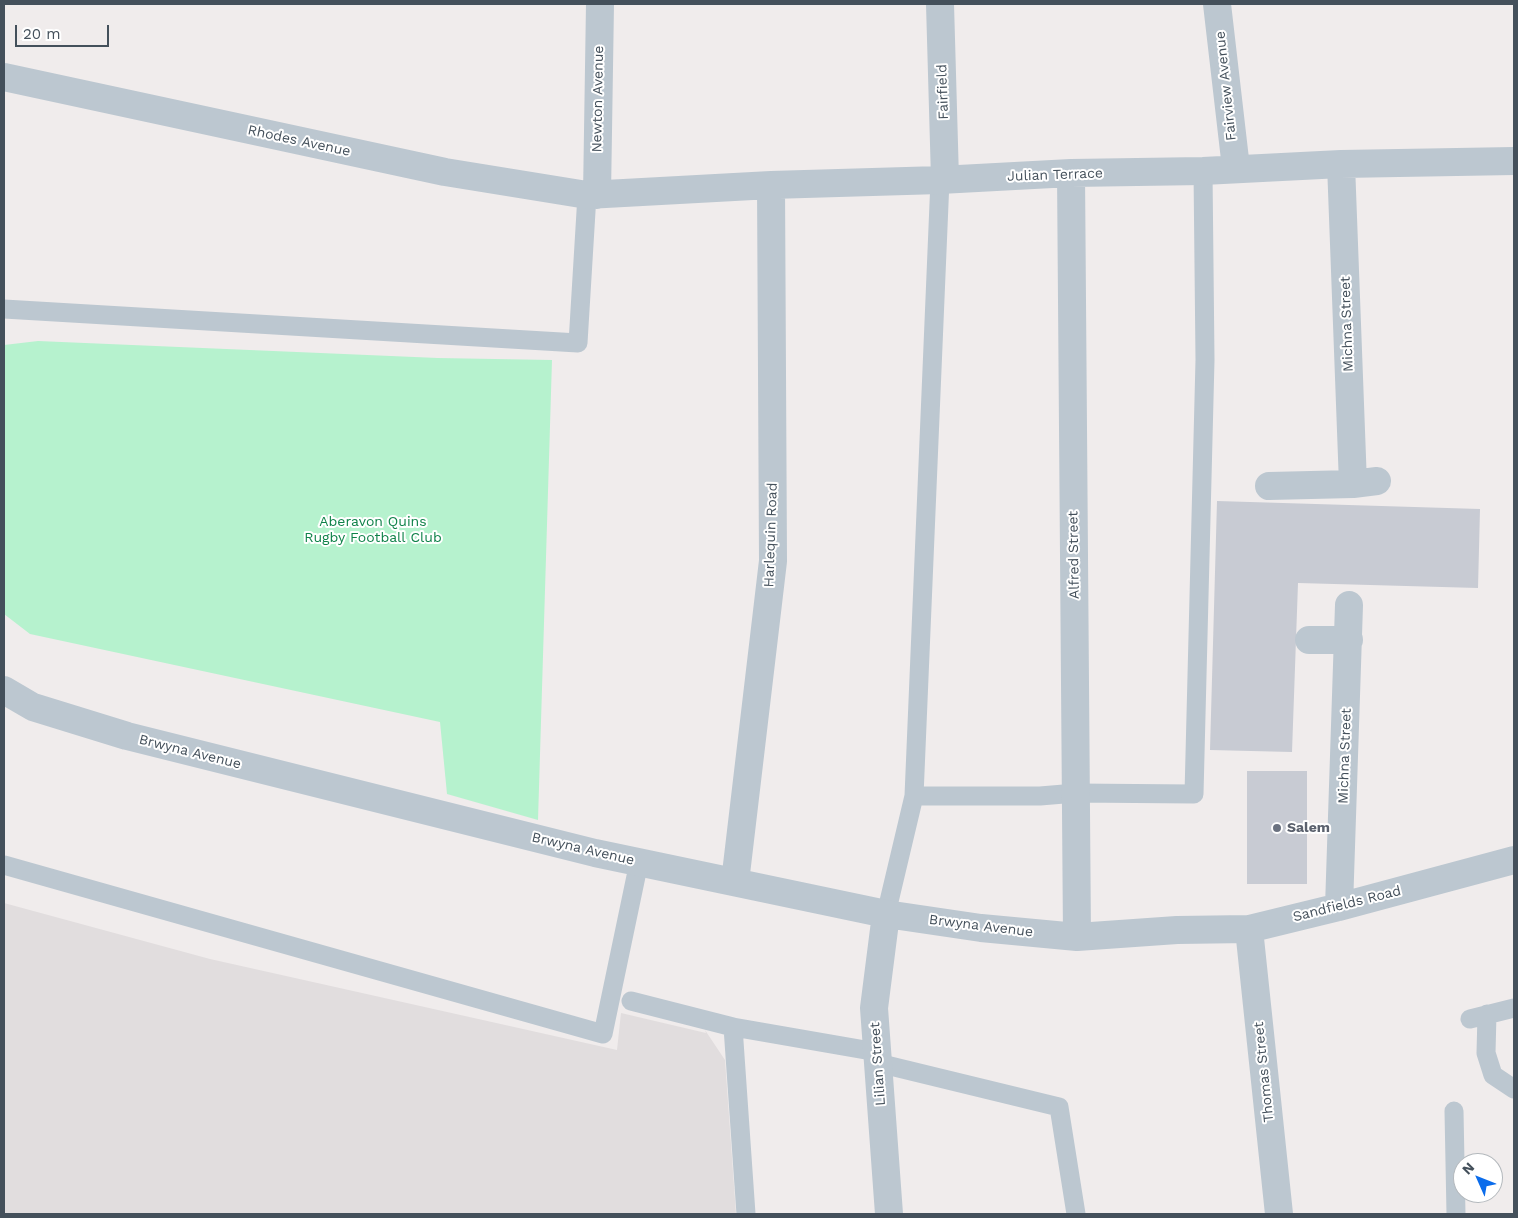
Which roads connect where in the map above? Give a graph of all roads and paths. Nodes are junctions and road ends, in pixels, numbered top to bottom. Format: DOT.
graph roads {
  1 [pos="600,4"];
  2 [pos="940,4"];
  3 [pos="1217,4"];
  4 [pos="4,77"];
  5 [pos="1514,161"];
  6 [pos="1342,164"];
  7 [pos="1236,168"];
  8 [pos="1203,171"];
  9 [pos="1071,173"];
  10 [pos="943,180"];
  11 [pos="771,185"];
  12 [pos="592,195"];
  13 [pos="4,309"];
  14 [pos="1269,486"];
  15 [pos="1349,605"];
  16 [pos="1309,640"];
  17 [pos="1349,640"];
  18 [pos="4,690"];
  19 [pos="1076,793"];
  20 [pos="914,796"];
  21 [pos="1514,860"];
  22 [pos="639,862"];
  23 [pos="4,865"];
  24 [pos="736,882"];
  25 [pos="1339,907"];
  26 [pos="886,914"];
  27 [pos="1249,929"];
  28 [pos="1177,930"];
  29 [pos="1078,936"];
  30 [pos="631,1001"];
  31 [pos="1514,1008"];
  32 [pos="732,1027"];
  33 [pos="878,1058"];
  34 [pos="1514,1089"];
  35 [pos="1454,1111"];
  36 [pos="746,1214"];
  37 [pos="889,1214"];
  38 [pos="1076,1214"];
  39 [pos="1279,1214"];
  40 [pos="1456,1214"];
  1 -- 12 [label="street, Newton Avenue"];
  2 -- 10 [label="street, Fairfield"];
  3 -- 7 [label="street, Fairview Avenue"];
  4 -- 12 [label="street, Rhodes Avenue"];
  5 -- 6 [label="street, Julian Terrace"];
  6 -- 7 [label="street, Julian Terrace"];
  6 -- 14 [label="street, Michna Street"];
  7 -- 8 [label="street, Julian Terrace"];
  8 -- 9 [label="street, Julian Terrace"];
  8 -- 19 [label="lane"];
  9 -- 10 [label="street, Julian Terrace"];
  9 -- 19 [label="street, Alfred Street"];
  10 -- 11 [label="street, Julian Terrace"];
  10 -- 20 [label="lane"];
  11 -- 12 [label="street, Julian Terrace"];
  11 -- 24 [label="street, Harlequin Road"];
  12 -- 13 [label="lane"];
  15 -- 17 [label="street, Michna Street"];
  16 -- 17 [label="street"];
  17 -- 25 [label="street, Michna Street"];
  18 -- 22 [label="street, Brwyna Avenue"];
  19 -- 20 [label="lane"];
  19 -- 29 [label="street, Alfred Street"];
  20 -- 26 [label="lane"];
  21 -- 25 [label="street, Sandfields Road"];
  22 -- 23 [label="lane"];
  22 -- 24 [label="street, Brwyna Avenue"];
  24 -- 26 [label="street, Brwyna Avenue"];
  25 -- 27 [label="street, Sandfields Road"];
  26 -- 29 [label="street, Brwyna Avenue"];
  26 -- 33 [label="street, Lilian Street"];
  27 -- 28 [label="street, Sandfields Road"];
  27 -- 39 [label="street, Thomas Street"];
  28 -- 29 [label="street, Brwyna Avenue"];
  30 -- 32 [label="lane"];
  31 -- 34 [label="lane"];
  32 -- 33 [label="lane"];
  32 -- 36 [label="lane"];
  33 -- 37 [label="street, Lilian Street"];
  33 -- 38 [label="lane"];
  35 -- 40 [label="lane"];
}
